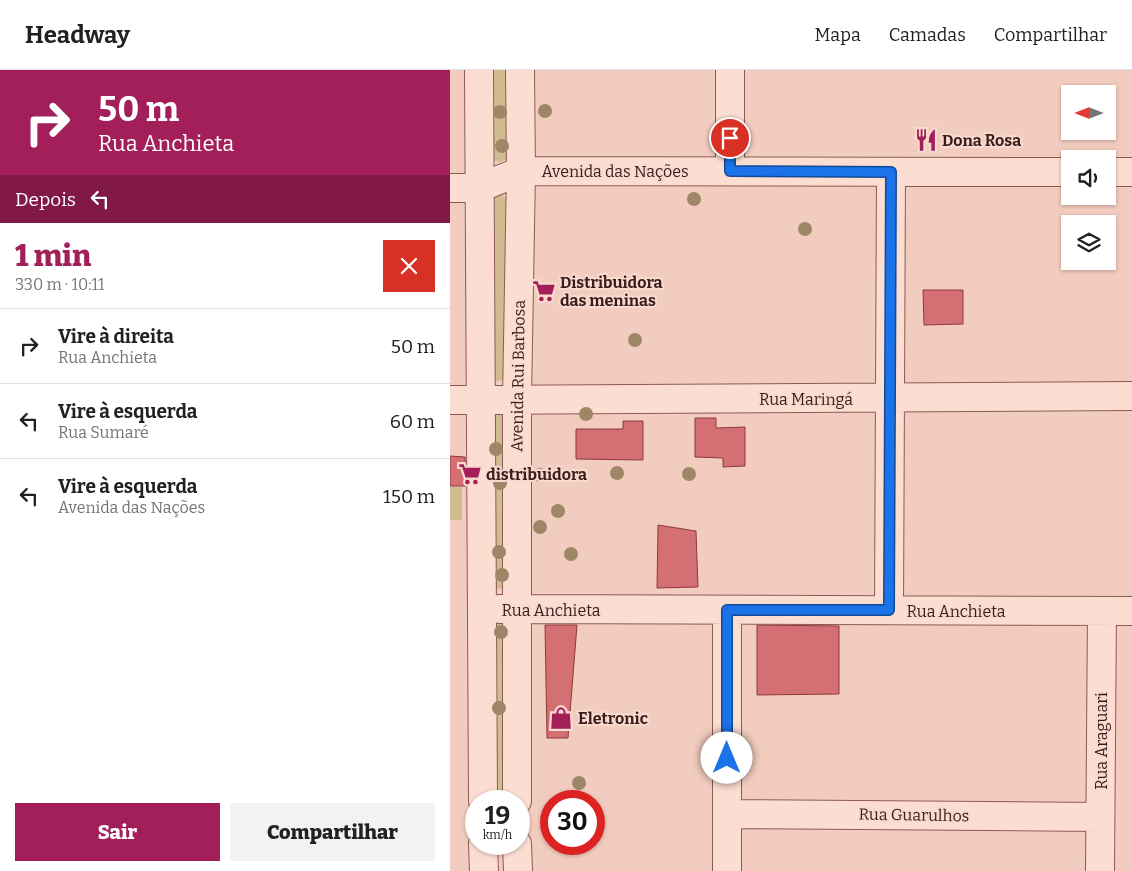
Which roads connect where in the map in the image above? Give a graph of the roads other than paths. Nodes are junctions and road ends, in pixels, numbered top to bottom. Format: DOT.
graph roads {
  1 [pos="479,70"];
  2 [pos="520,70"];
  3 [pos="730,70"];
  4 [pos="521,171"];
  5 [pos="730,171"];
  6 [pos="891,172"];
  7 [pos="1061,172"];
  8 [pos="1116,172"];
  9 [pos="1132,172"];
  10 [pos="450,188"];
  11 [pos="479,188"];
  12 [pos="1132,396"];
  13 [pos="890,398"];
  14 [pos="450,400"];
  15 [pos="480,400"];
  16 [pos="517,400"];
  17 [pos="480,609"];
  18 [pos="517,609"];
  19 [pos="727,610"];
  20 [pos="889,610"];
  21 [pos="1102,611"];
  22 [pos="1132,611"];
  23 [pos="483,790"];
  24 [pos="517,790"];
  25 [pos="727,814"];
  26 [pos="1100,817"];
  27 [pos="483,855"];
  28 [pos="518,855"];
  29 [pos="484,871"];
  30 [pos="518,871"];
  31 [pos="727,871"];
  32 [pos="1100,871"];
  1 -- 11 [label="street"];
  2 -- 4 [label="street, Avenida Rui Barbosa"];
  3 -- 5 [label="street"];
  4 -- 5 [label="street, Avenida das Nações"];
  4 -- 11 [label="street"];
  4 -- 16 [label="street, Avenida Rui Barbosa"];
  5 -- 6 [label="street, Avenida das Nações"];
  6 -- 7 [label="street, Avenida das Nações"];
  6 -- 13 [label="street"];
  8 -- 9 [label="street"];
  10 -- 11 [label="street"];
  11 -- 15 [label="street"];
  12 -- 13 [label="street, Rua Maringá"];
  13 -- 16 [label="street, Rua Maringá"];
  13 -- 20 [label="street"];
  14 -- 15 [label="street, Rua Maringá"];
  15 -- 16 [label="street, Rua Maringá"];
  15 -- 17 [label="street"];
  16 -- 18 [label="street, Avenida Rui Barbosa"];
  17 -- 18 [label="street, Rua Anchieta"];
  17 -- 23 [label="street"];
  18 -- 19 [label="street, Rua Anchieta"];
  18 -- 24 [label="street, Avenida Rui Barbosa"];
  19 -- 20 [label="street, Rua Anchieta"];
  19 -- 25 [label="street"];
  20 -- 21 [label="street, Rua Anchieta"];
  21 -- 22 [label="street, Rua Anchieta"];
  21 -- 26 [label="street, Rua Araguari"];
  25 -- 26 [label="street, Rua Guarulhos"];
  25 -- 31 [label="street"];
  26 -- 32 [label="street, Rua Araguari"];
  27 -- 29 [label="street"];
  28 -- 30 [label="street"];
}
